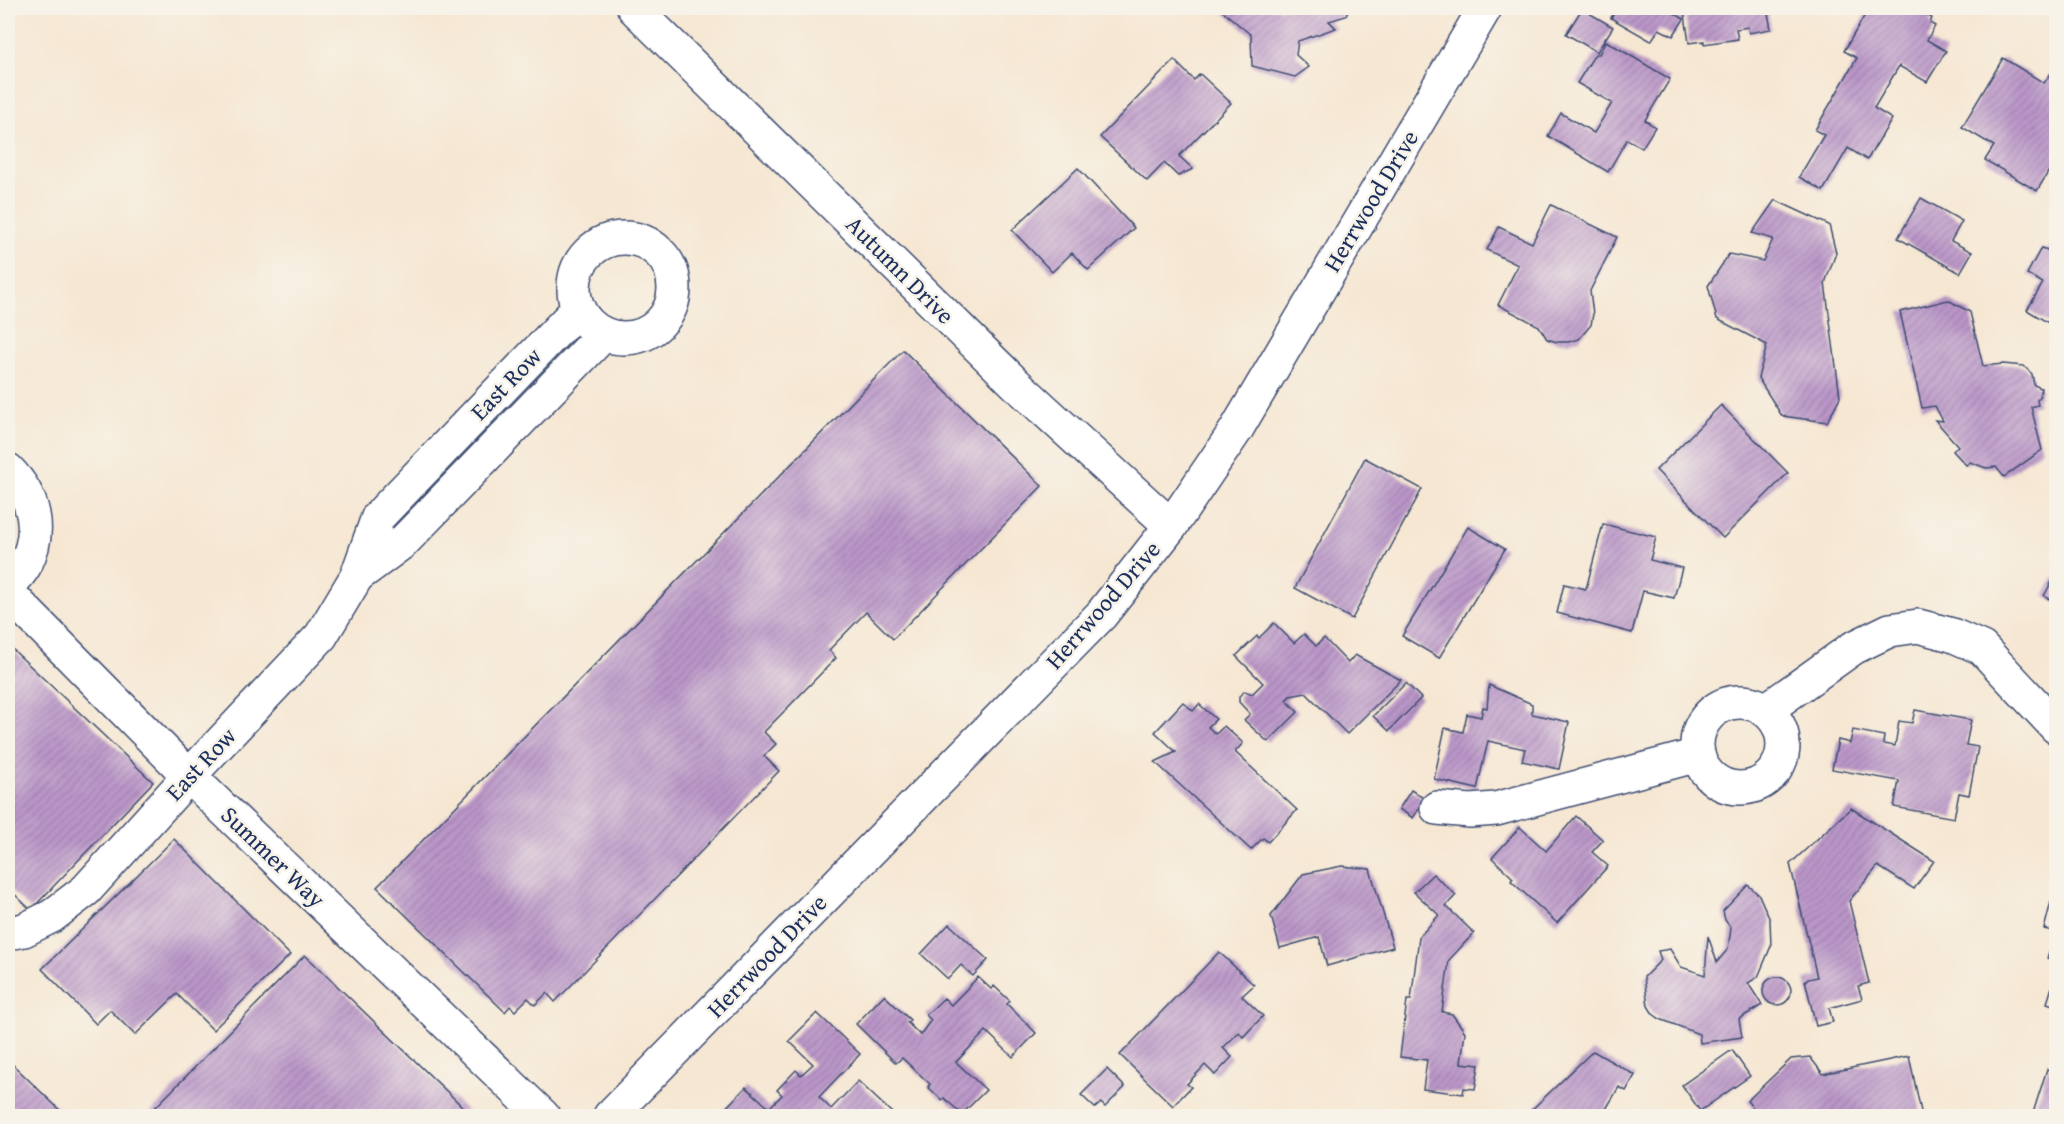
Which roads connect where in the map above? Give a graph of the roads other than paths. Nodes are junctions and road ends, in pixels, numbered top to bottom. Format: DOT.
graph roads {
  1 [pos="634,8"];
  2 [pos="1485,8"];
  3 [pos="578,309"];
  4 [pos="604,334"];
  5 [pos="8,470"];
  6 [pos="1171,526"];
  7 [pos="357,576"];
  8 [pos="8,587"];
  9 [pos="8,592"];
  10 [pos="1766,710"];
  11 [pos="2056,727"];
  12 [pos="1698,755"];
  13 [pos="189,776"];
  14 [pos="1437,808"];
  15 [pos="13,938"];
  16 [pos="543,1116"];
  17 [pos="610,1116"];
  1 -- 6 [label="street, Autumn Drive"];
  2 -- 6 [label="street, Herrwood Drive"];
  3 -- 4 [label="street"];
  3 -- 4 [label="street"];
  3 -- 7 [label="street, East Row"];
  4 -- 7 [label="street, East Row"];
  5 -- 8 [label="street"];
  6 -- 17 [label="street, Herrwood Drive"];
  7 -- 13 [label="street, East Row"];
  9 -- 13 [label="street, Summer Way"];
  10 -- 11 [label="street"];
  10 -- 12 [label="street"];
  10 -- 12 [label="street"];
  12 -- 14 [label="street"];
  13 -- 15 [label="street, East Row"];
  13 -- 16 [label="street, Summer Way"];
}
